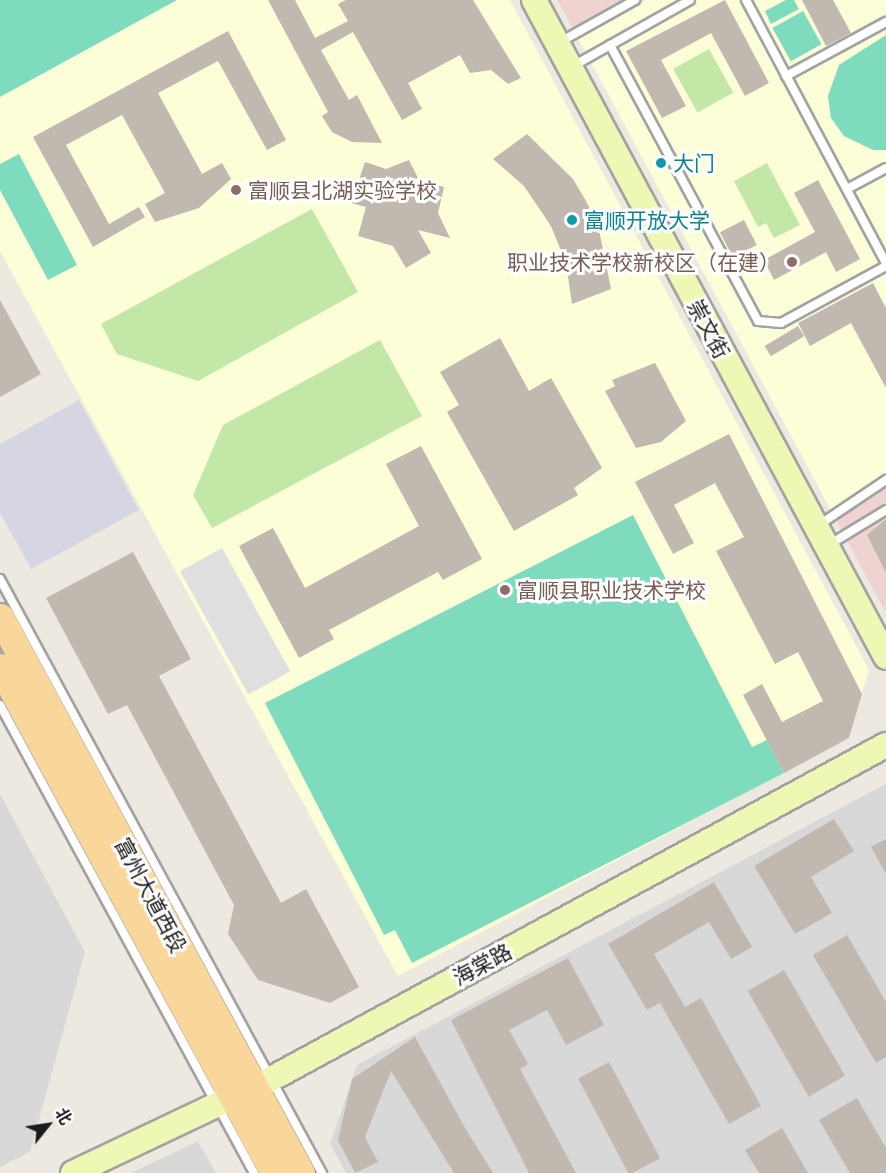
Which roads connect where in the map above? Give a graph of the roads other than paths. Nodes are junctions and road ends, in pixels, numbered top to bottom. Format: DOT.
graph roads {
  1 [pos="534,0"];
  2 [pos="635,0"];
  3 [pos="690,0"];
  4 [pos="746,0"];
  5 [pos="886,22"];
  6 [pos="557,44"];
  7 [pos="610,45"];
  8 [pos="570,67"];
  9 [pos="786,76"];
  10 [pos="886,168"];
  11 [pos="847,189"];
  12 [pos="886,264"];
  13 [pos="886,480"];
  14 [pos="886,510"];
  15 [pos="822,537"];
  16 [pos="0,579"];
  17 [pos="0,617"];
  18 [pos="886,657"];
  19 [pos="0,667"];
  20 [pos="0,705"];
  21 [pos="886,745"];
  22 [pos="243,1091"];
  23 [pos="73,1173"];
  24 [pos="254,1173"];
  25 [pos="274,1173"];
  26 [pos="301,1173"];
  27 [pos="322,1173"];
  1 -- 6 [label="street, 崇文街"];
  2 -- 6 [label="lane"];
  3 -- 7 [label="lane"];
  4 -- 9 [label="lane"];
  5 -- 9 [label="lane"];
  6 -- 8 [label="street, 崇文街"];
  7 -- 8 [label="lane"];
  7 -- 12 [label="lane"];
  8 -- 15 [label="street, 崇文街"];
  9 -- 11 [label="lane"];
  10 -- 11 [label="lane"];
  11 -- 12 [label="lane"];
  13 -- 15 [label="lane"];
  14 -- 15 [label="lane"];
  15 -- 18 [label="street, 崇文街"];
  16 -- 22 [label="lane"];
  17 -- 22 [label="main road, 富州大道西段"];
  19 -- 22 [label="main road, 富州大道西段"];
  20 -- 22 [label="lane"];
  21 -- 22 [label="street, 海棠路"];
  22 -- 23 [label="street, 海棠路"];
  22 -- 24 [label="lane"];
  22 -- 25 [label="main road, 富州大道西段"];
  22 -- 26 [label="main road, 富州大道西段"];
  22 -- 27 [label="lane"];
}
